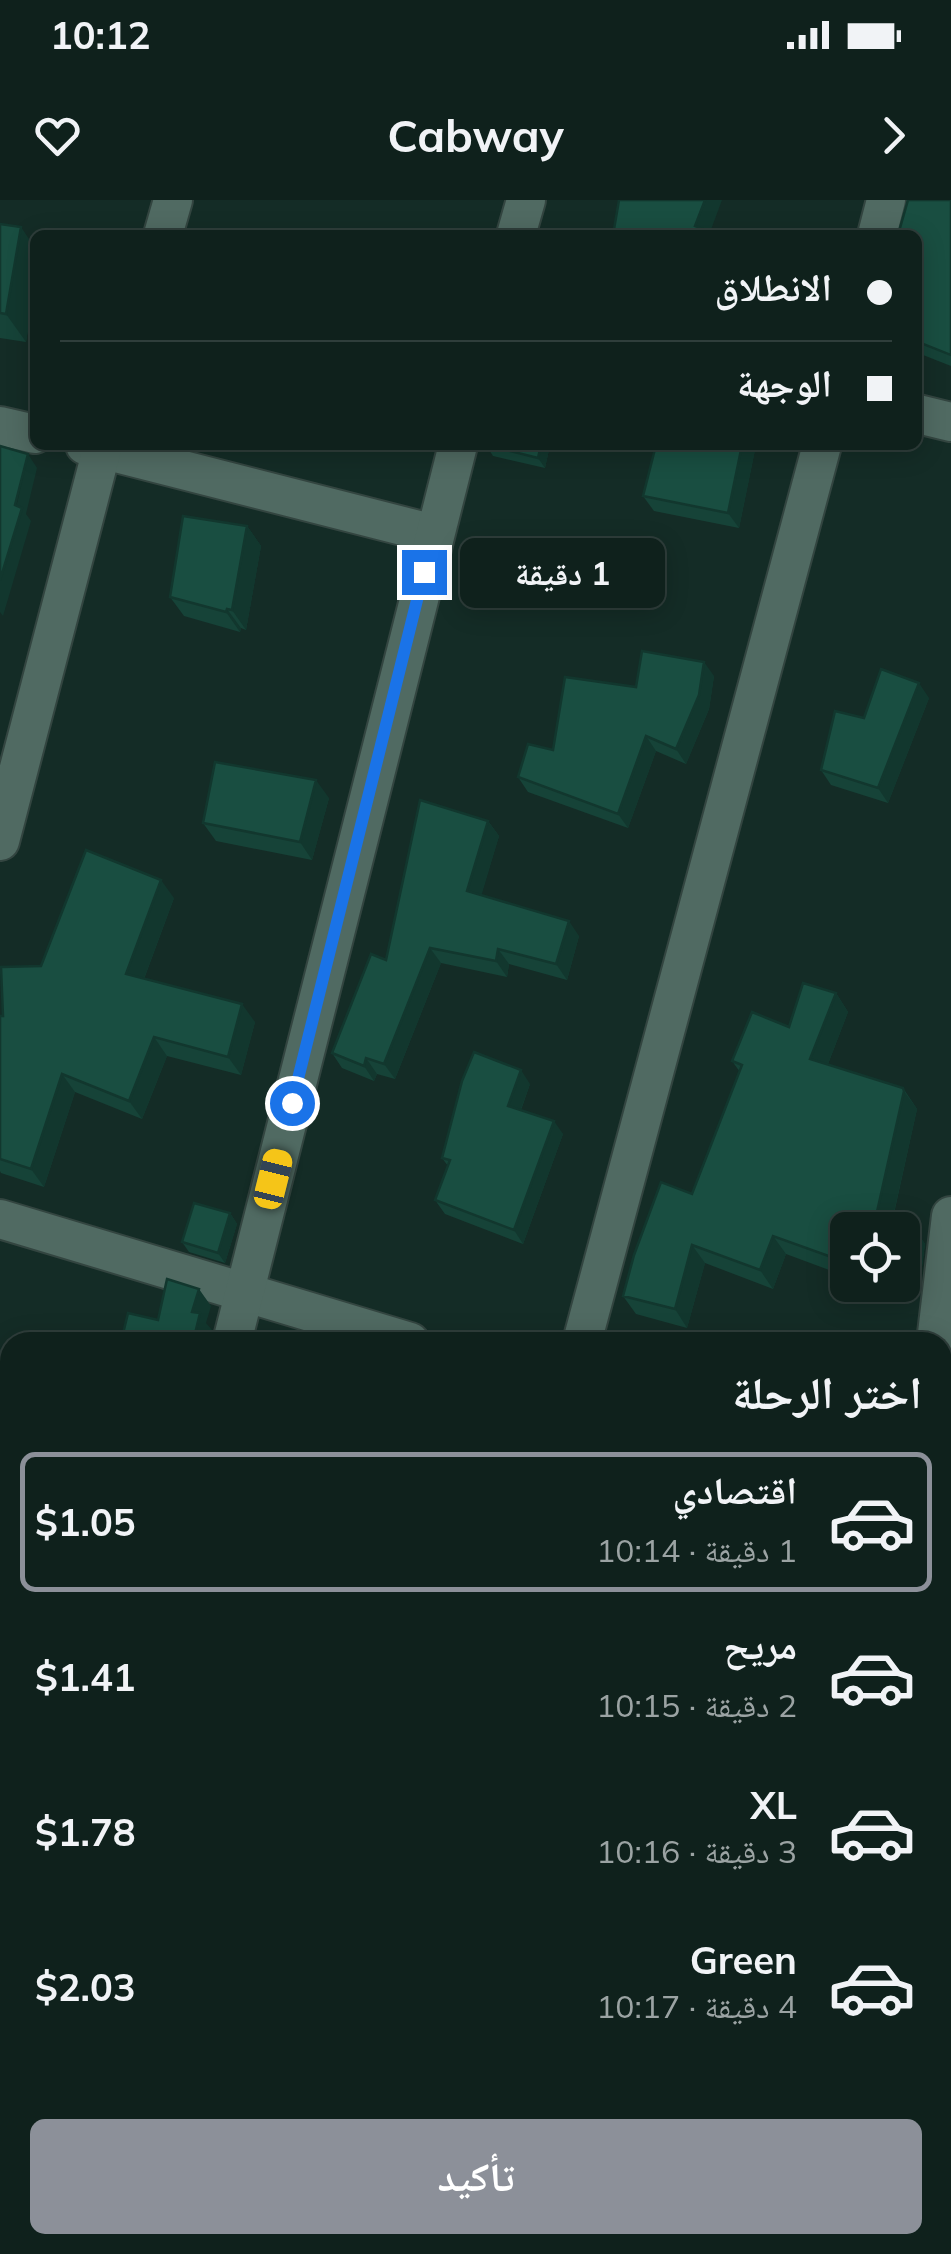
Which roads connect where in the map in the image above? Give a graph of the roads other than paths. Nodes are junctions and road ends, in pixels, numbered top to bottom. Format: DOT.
graph roads {
  1 [pos="173,200"];
  2 [pos="526,200"];
  3 [pos="886,200"];
  4 [pos="164,230"];
  5 [pos="517,230"];
  6 [pos="878,230"];
  7 [pos="922,415"];
  8 [pos="951,422"];
  9 [pos="0,426"];
  10 [pos="30,433"];
  11 [pos="96,450"];
  12 [pos="112,450"];
  13 [pos="457,450"];
  14 [pos="821,450"];
  15 [pos="434,534"];
  16 [pos="0,842"];
  17 [pos="951,1216"];
  18 [pos="0,1219"];
  19 [pos="245,1293"];
  20 [pos="235,1332"];
  21 [pos="376,1332"];
  22 [pos="585,1332"];
  23 [pos="937,1332"];
  1 -- 4 [label="street"];
  2 -- 5 [label="street"];
  3 -- 6 [label="street"];
  7 -- 8 [label="street"];
  9 -- 10 [label="street"];
  11 -- 16 [label="street"];
  12 -- 15 [label="street"];
  13 -- 15 [label="street"];
  14 -- 22 [label="street"];
  15 -- 19 [label="street"];
  17 -- 23 [label="street"];
  18 -- 19 [label="street"];
  19 -- 20 [label="street"];
  19 -- 21 [label="street"];
}
